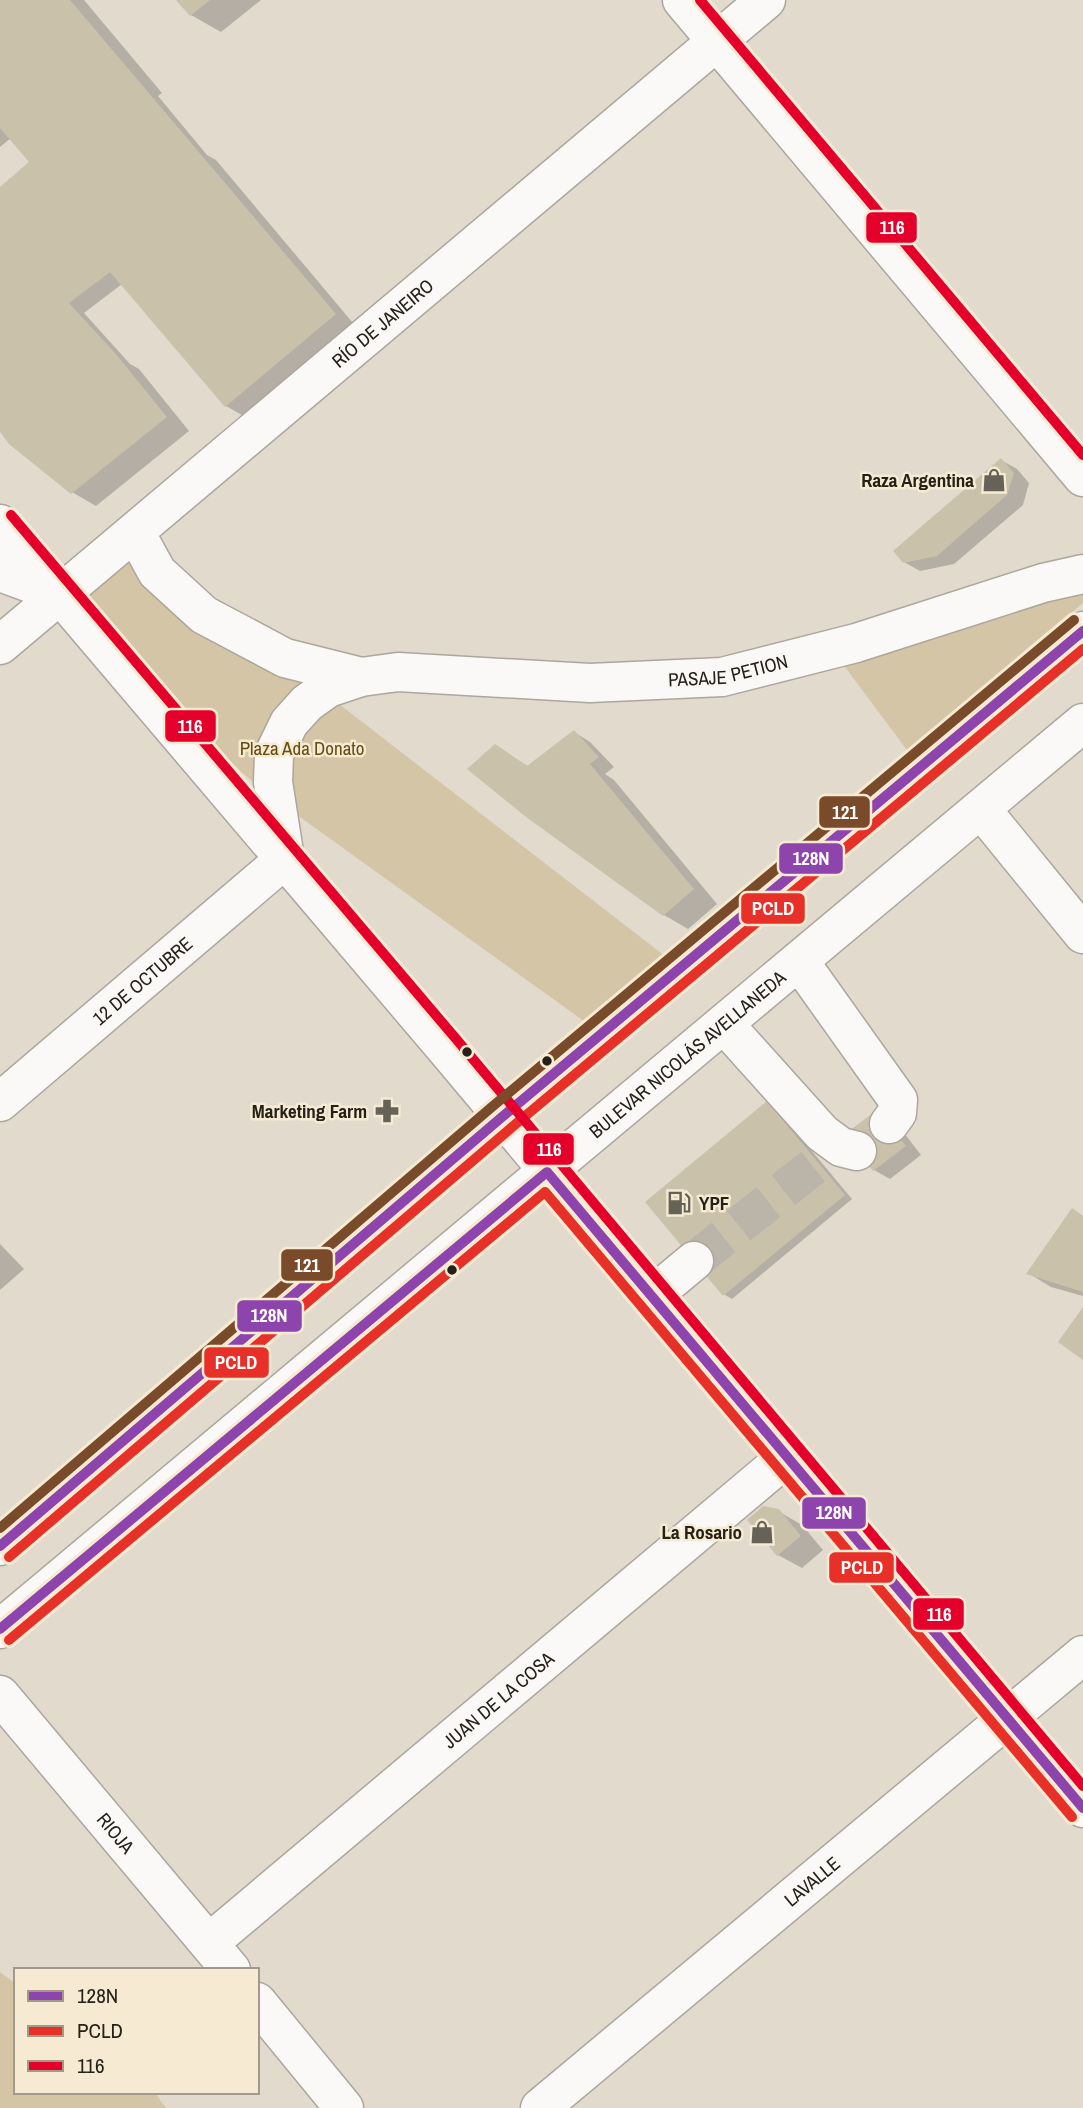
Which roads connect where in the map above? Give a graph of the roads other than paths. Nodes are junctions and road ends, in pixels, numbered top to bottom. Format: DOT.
graph roads {
  1 [pos="682,0"];
  2 [pos="766,0"];
  3 [pos="717,41"];
  4 [pos="1083,477"];
  5 [pos="0,524"];
  6 [pos="135,532"];
  7 [pos="0,572"];
  8 [pos="1083,574"];
  9 [pos="60,594"];
  10 [pos="1083,631"];
  11 [pos="0,645"];
  12 [pos="361,677"];
  13 [pos="1083,723"];
  14 [pos="981,809"];
  15 [pos="285,859"];
  16 [pos="1083,934"];
  17 [pos="799,961"];
  18 [pos="724,1024"];
  19 [pos="0,1101"];
  20 [pos="502,1118"];
  21 [pos="889,1124"];
  22 [pos="839,1153"];
  23 [pos="547,1172"];
  24 [pos="694,1261"];
  25 [pos="652,1296"];
  26 [pos="788,1457"];
  27 [pos="0,1546"];
  28 [pos="0,1629"];
  29 [pos="1083,1655"];
  30 [pos="0,1695"];
  31 [pos="1007,1719"];
  32 [pos="1083,1808"];
  33 [pos="220,1956"];
  34 [pos="259,2004"];
  35 [pos="344,2108"];
  36 [pos="540,2108"];
  1 -- 3 [label="main road"];
  2 -- 3 [label="main road, RÍO DE JANEIRO"];
  3 -- 4 [label="main road"];
  3 -- 6 [label="main road, RÍO DE JANEIRO"];
  5 -- 9 [label="main road"];
  6 -- 9 [label="main road, RÍO DE JANEIRO"];
  6 -- 12 [label="main road, PASAJE PETION"];
  7 -- 9 [label="main road"];
  8 -- 12 [label="main road, PASAJE PETION"];
  9 -- 11 [label="main road, RÍO DE JANEIRO"];
  9 -- 15 [label="main road"];
  10 -- 20 [label="main road"];
  12 -- 15 [label="main road, PASAJE PETION"];
  13 -- 14 [label="main road, BULEVAR NICOLÁS AVELLANEDA"];
  14 -- 16 [label="main road"];
  14 -- 17 [label="main road, BULEVAR NICOLÁS AVELLANEDA"];
  15 -- 19 [label="main road, 12 DE OCTUBRE"];
  15 -- 20 [label="main road"];
  17 -- 18 [label="main road, BULEVAR NICOLÁS AVELLANEDA"];
  17 -- 21 [label="main road"];
  18 -- 22 [label="main road"];
  18 -- 23 [label="main road, BULEVAR NICOLÁS AVELLANEDA"];
  20 -- 23 [label="main road"];
  20 -- 27 [label="main road"];
  23 -- 25 [label="main road"];
  23 -- 28 [label="main road, BULEVAR NICOLÁS AVELLANEDA"];
  24 -- 25 [label="main road"];
  25 -- 26 [label="main road"];
  26 -- 31 [label="main road"];
  26 -- 33 [label="main road, JUAN DE LA COSA"];
  29 -- 31 [label="main road, LAVALLE"];
  30 -- 33 [label="main road, RIOJA"];
  31 -- 32 [label="main road"];
  31 -- 36 [label="main road, LAVALLE"];
  34 -- 35 [label="main road"];
}
